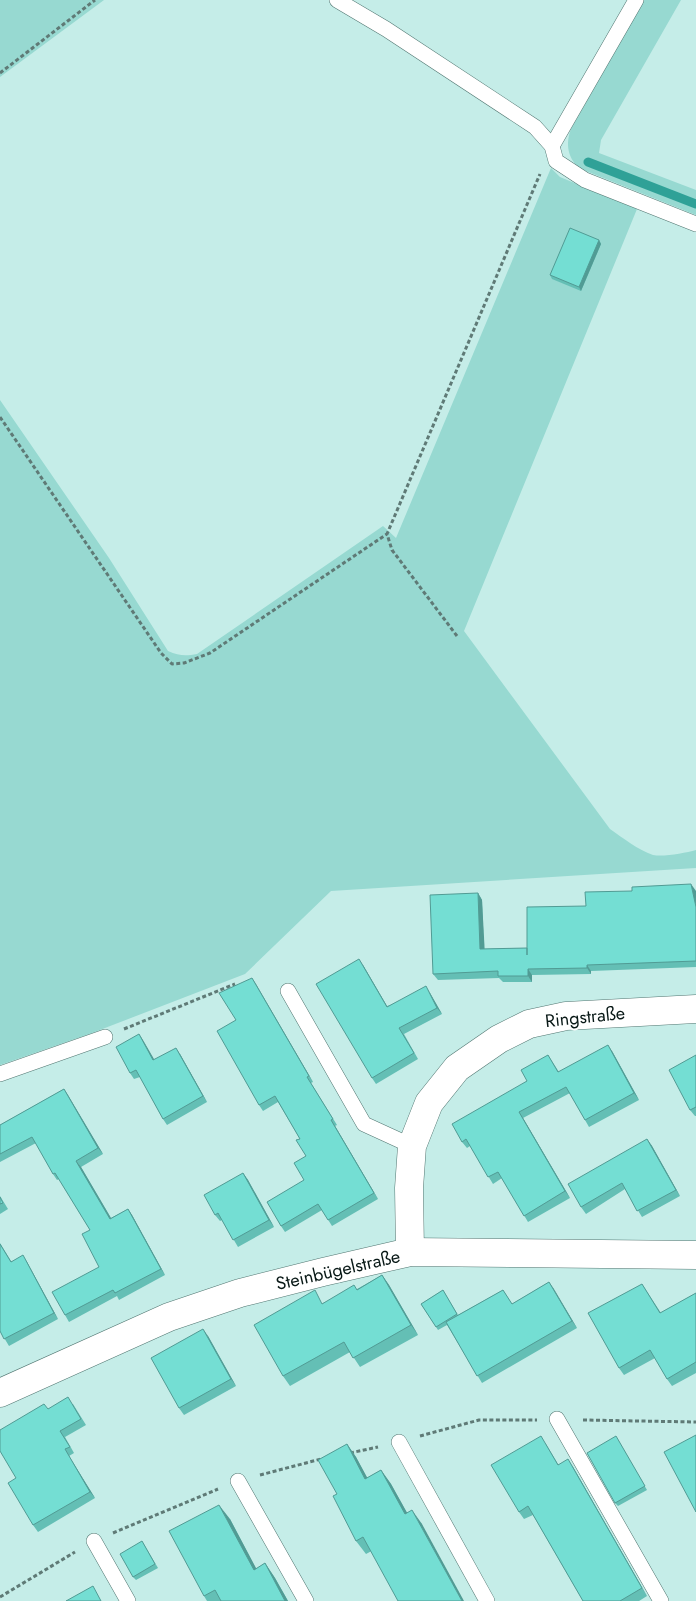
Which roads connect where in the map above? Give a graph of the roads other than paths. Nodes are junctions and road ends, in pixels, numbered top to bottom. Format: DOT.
graph roads {
  1 [pos="337,0"];
  2 [pos="636,0"];
  3 [pos="552,146"];
  4 [pos="696,224"];
  5 [pos="288,991"];
  6 [pos="696,1009"];
  7 [pos="105,1036"];
  8 [pos="0,1074"];
  9 [pos="412,1146"];
  10 [pos="410,1252"];
  11 [pos="696,1255"];
  12 [pos="0,1393"];
  13 [pos="557,1419"];
  14 [pos="399,1442"];
  15 [pos="238,1481"];
  16 [pos="94,1541"];
  17 [pos="128,1601"];
  18 [pos="306,1601"];
  19 [pos="487,1601"];
  20 [pos="661,1601"];
  1 -- 3 [label="lane"];
  2 -- 3 [label="lane"];
  3 -- 4 [label="lane"];
  5 -- 9 [label="lane"];
  6 -- 9 [label="street, Ringstraße"];
  7 -- 8 [label="lane"];
  9 -- 10 [label="street, Ringstraße"];
  10 -- 11 [label="street, Steinbügelstraße"];
  10 -- 12 [label="street, Steinbügelstraße"];
  13 -- 20 [label="lane"];
  14 -- 19 [label="lane"];
  15 -- 18 [label="lane"];
  16 -- 17 [label="lane"];
}
